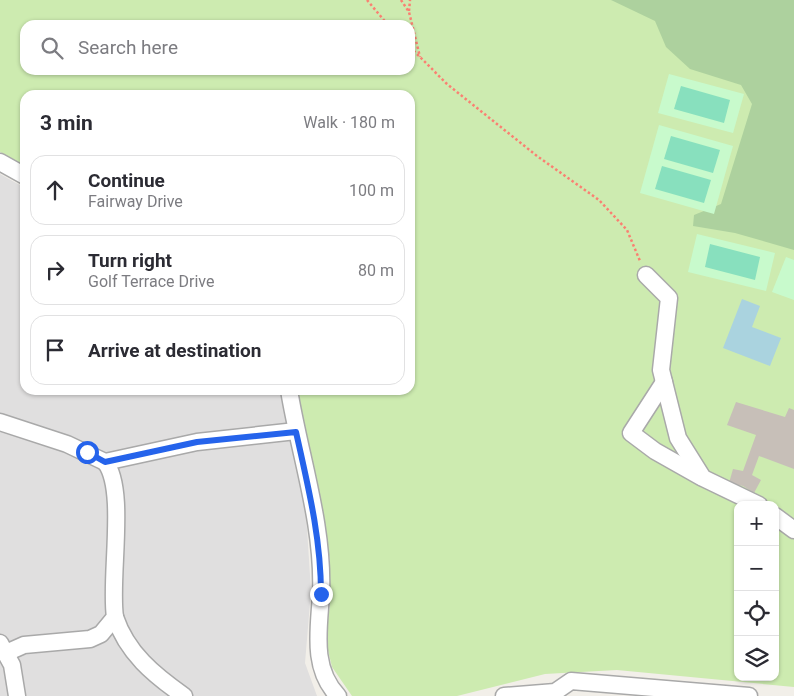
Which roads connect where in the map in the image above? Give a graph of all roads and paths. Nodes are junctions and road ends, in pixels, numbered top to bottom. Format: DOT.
graph roads {
  1 [pos="367,0"];
  2 [pos="401,0"];
  3 [pos="410,0"];
  4 [pos="409,12"];
  5 [pos="384,20"];
  6 [pos="411,20"];
  7 [pos="415,37"];
  8 [pos="415,52"];
  9 [pos="420,58"];
  10 [pos="0,162"];
  11 [pos="20,173"];
  12 [pos="646,275"];
  13 [pos="664,382"];
  14 [pos="289,395"];
  15 [pos="0,422"];
  16 [pos="296,432"];
  17 [pos="105,462"];
  18 [pos="703,478"];
  19 [pos="751,501"];
  20 [pos="779,519"];
  21 [pos="794,530"];
  22 [pos="115,618"];
  23 [pos="3,648"];
  24 [pos="556,695"];
  25 [pos="17,696"];
  26 [pos="184,696"];
  27 [pos="338,696"];
  28 [pos="504,696"];
  29 [pos="749,696"];
  1 -- 5 [label="path"];
  2 -- 4 [label="path"];
  3 -- 4 [label="path"];
  4 -- 6 [label="path"];
  7 -- 9 [label="path"];
  8 -- 9 [label="path"];
  9 -- 12 [label="path"];
  10 -- 11 [label="street"];
  12 -- 13 [label="street"];
  13 -- 18 [label="street"];
  13 -- 18 [label="street"];
  14 -- 16 [label="street"];
  15 -- 17 [label="street"];
  16 -- 17 [label="street"];
  16 -- 27 [label="street"];
  17 -- 22 [label="street"];
  18 -- 19 [label="street"];
  20 -- 21 [label="street"];
  22 -- 23 [label="street"];
  22 -- 26 [label="street"];
  23 -- 25 [label="street"];
  24 -- 28 [label="street"];
  24 -- 29 [label="street"];
}
